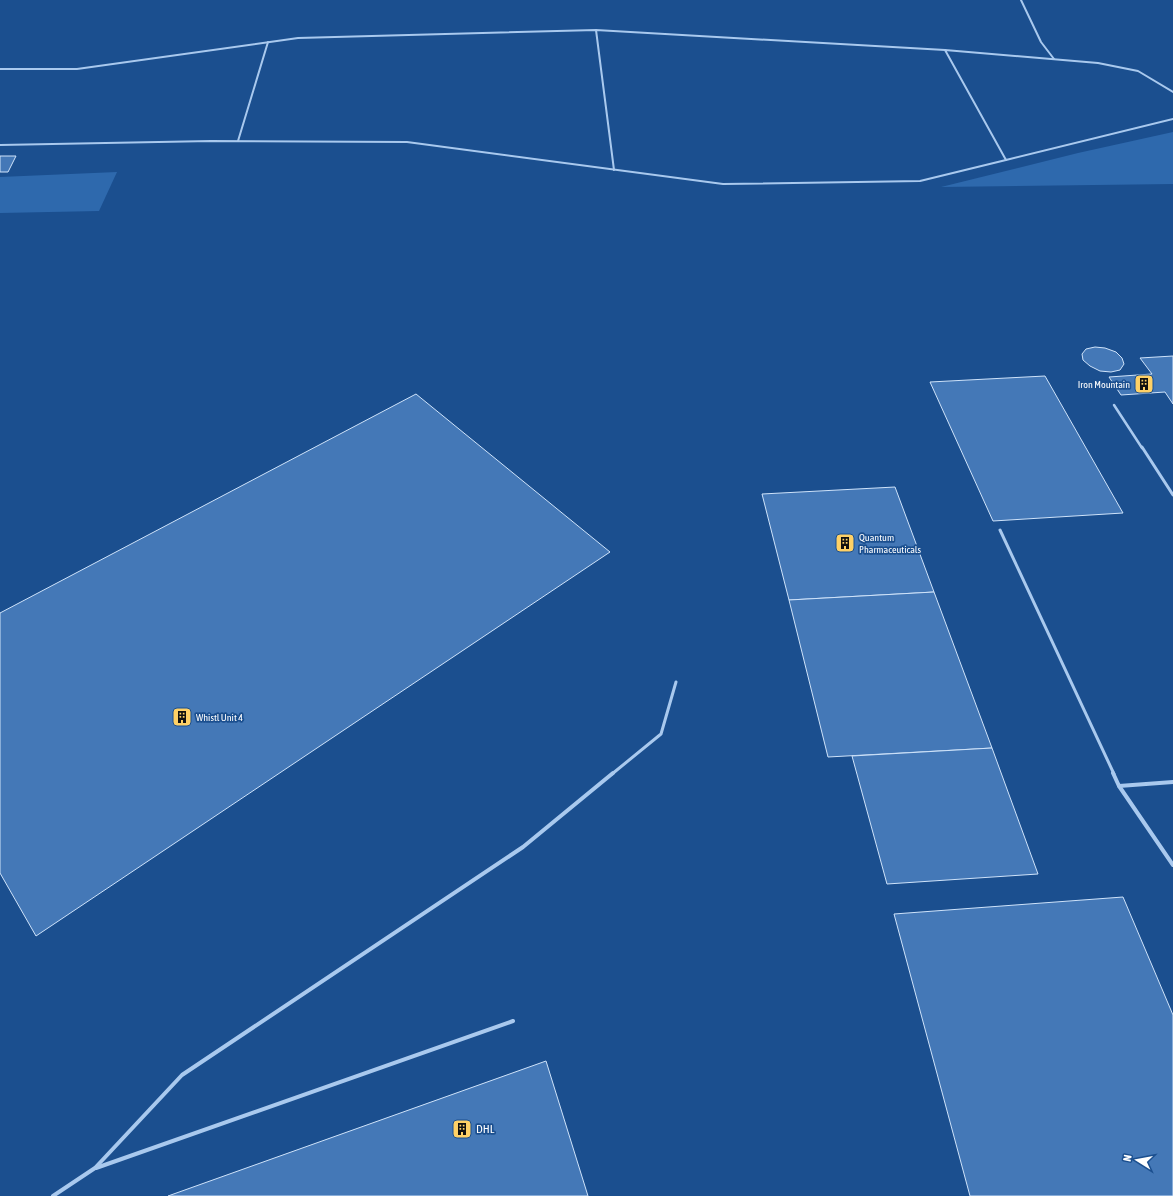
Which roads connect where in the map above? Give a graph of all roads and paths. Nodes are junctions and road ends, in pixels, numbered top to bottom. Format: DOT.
graph roads {
  1 [pos="1021,0"];
  2 [pos="596,30"];
  3 [pos="268,42"];
  4 [pos="945,50"];
  5 [pos="1054,59"];
  6 [pos="0,69"];
  7 [pos="1173,92"];
  8 [pos="1173,118"];
  9 [pos="238,141"];
  10 [pos="0,145"];
  11 [pos="1006,160"];
  12 [pos="614,170"];
  13 [pos="1114,405"];
  14 [pos="1173,496"];
  15 [pos="1000,530"];
  16 [pos="676,682"];
  17 [pos="1173,782"];
  18 [pos="1119,786"];
  19 [pos="1173,865"];
  20 [pos="513,1021"];
  21 [pos="95,1168"];
  22 [pos="53,1196"];
  1 -- 5 [label="lane"];
  2 -- 3 [label="lane"];
  2 -- 4 [label="lane"];
  2 -- 12 [label="lane"];
  3 -- 6 [label="lane"];
  3 -- 9 [label="lane"];
  4 -- 5 [label="lane"];
  4 -- 11 [label="lane"];
  5 -- 7 [label="lane"];
  8 -- 11 [label="lane"];
  9 -- 10 [label="lane"];
  9 -- 12 [label="lane"];
  11 -- 12 [label="lane"];
  13 -- 14 [label="lane"];
  15 -- 18 [label="lane"];
  16 -- 21 [label="lane"];
  17 -- 18 [label="lane"];
  18 -- 19 [label="lane"];
  20 -- 21 [label="lane"];
  21 -- 22 [label="lane"];
}
